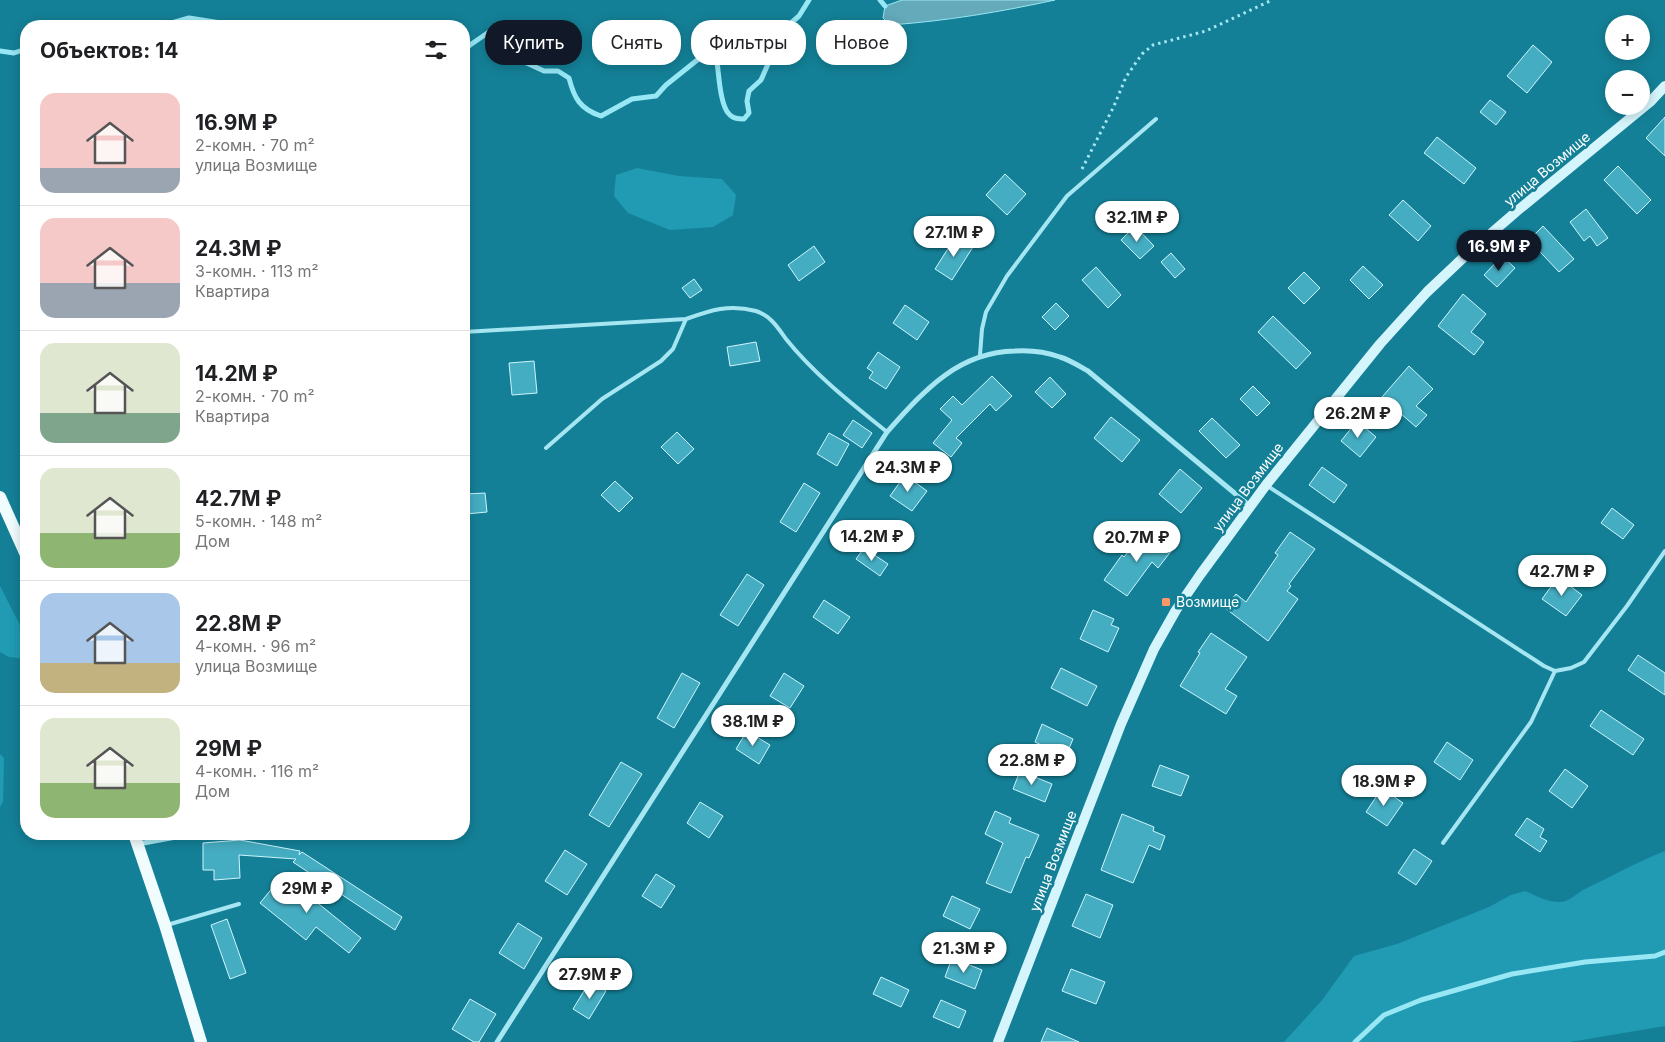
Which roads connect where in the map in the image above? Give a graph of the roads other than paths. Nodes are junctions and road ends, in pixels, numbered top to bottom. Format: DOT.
graph roads {
  1 [pos="1665,86"];
  2 [pos="1156,119"];
  3 [pos="686,319"];
  4 [pos="470,332"];
  5 [pos="980,355"];
  6 [pos="887,432"];
  7 [pos="546,448"];
  8 [pos="1266,485"];
  9 [pos="0,497"];
  10 [pos="1250,506"];
  11 [pos="20,542"];
  12 [pos="1665,551"];
  13 [pos="1555,671"];
  14 [pos="136,840"];
  15 [pos="1443,843"];
  16 [pos="239,904"];
  17 [pos="165,925"];
  18 [pos="201,1042"];
  19 [pos="497,1042"];
  20 [pos="998,1042"];
  1 -- 8 [label="main road, улица Возмище"];
  2 -- 5 [label="lane"];
  3 -- 4 [label="lane"];
  3 -- 6 [label="lane"];
  3 -- 7 [label="lane"];
  5 -- 6 [label="street"];
  5 -- 10 [label="street"];
  6 -- 19 [label="street"];
  8 -- 10 [label="main road, улица Возмище"];
  8 -- 13 [label="lane"];
  9 -- 11 [label="main road"];
  10 -- 20 [label="main road, улица Возмище"];
  12 -- 13 [label="lane"];
  13 -- 15 [label="lane"];
  14 -- 17 [label="main road"];
  16 -- 17 [label="lane"];
  17 -- 18 [label="main road"];
}
